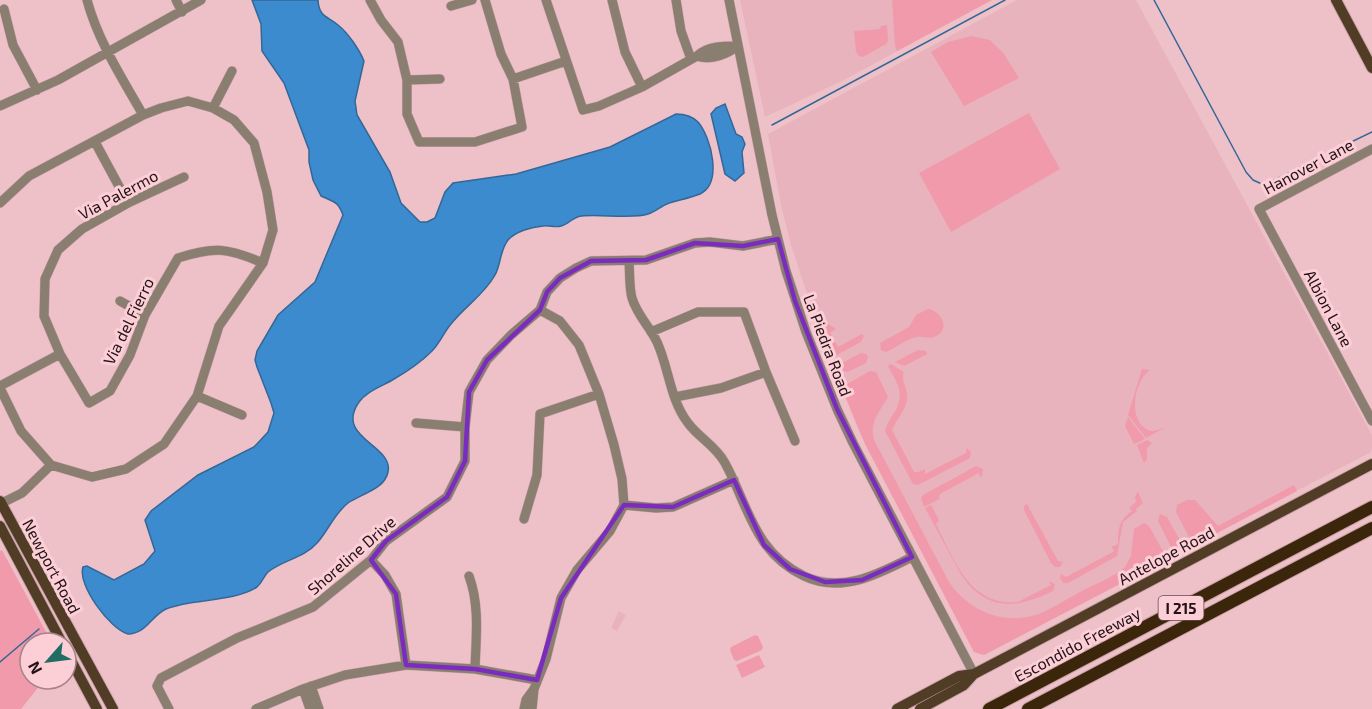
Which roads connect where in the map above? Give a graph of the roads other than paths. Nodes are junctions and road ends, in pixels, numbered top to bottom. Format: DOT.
graph roads {
  1 [pos="87,0"];
  2 [pos="176,0"];
  3 [pos="201,0"];
  4 [pos="370,0"];
  5 [pos="472,0"];
  6 [pos="485,0"];
  7 [pos="546,0"];
  8 [pos="612,0"];
  9 [pos="676,0"];
  10 [pos="729,0"];
  11 [pos="1336,0"];
  12 [pos="451,6"];
  13 [pos="4,9"];
  14 [pos="182,12"];
  15 [pos="738,46"];
  16 [pos="108,52"];
  17 [pos="694,58"];
  18 [pos="566,61"];
  19 [pos="1372,68"];
  20 [pos="232,71"];
  21 [pos="440,79"];
  22 [pos="513,79"];
  23 [pos="407,80"];
  24 [pos="642,87"];
  25 [pos="37,90"];
  26 [pos="0,106"];
  27 [pos="213,108"];
  28 [pos="143,115"];
  29 [pos="95,142"];
  30 [pos="1372,149"];
  31 [pos="184,177"];
  32 [pos="0,203"];
  33 [pos="128,203"];
  34 [pos="1259,209"];
  35 [pos="778,239"];
  36 [pos="629,262"];
  37 [pos="263,263"];
  38 [pos="120,301"];
  39 [pos="540,310"];
  40 [pos="145,315"];
  41 [pos="651,332"];
  42 [pos="60,354"];
  43 [pos="766,372"];
  44 [pos="0,387"];
  45 [pos="599,394"];
  46 [pos="197,396"];
  47 [pos="675,397"];
  48 [pos="89,403"];
  49 [pos="242,415"];
  50 [pos="1372,421"];
  51 [pos="416,423"];
  52 [pos="465,427"];
  53 [pos="795,441"];
  54 [pos="1372,464"];
  55 [pos="51,465"];
  56 [pos="734,480"];
  57 [pos="0,504"];
  58 [pos="624,505"];
  59 [pos="1372,507"];
  60 [pos="524,519"];
  61 [pos="0,526"];
  62 [pos="1372,528"];
  63 [pos="912,557"];
  64 [pos="370,560"];
  65 [pos="469,576"];
  66 [pos="56,631"];
  67 [pos="406,665"];
  68 [pos="475,669"];
  69 [pos="78,673"];
  70 [pos="974,674"];
  71 [pos="535,685"];
  72 [pos="307,687"];
  73 [pos="97,709"];
  74 [pos="113,709"];
  75 [pos="169,709"];
  76 [pos="256,709"];
  77 [pos="310,709"];
  78 [pos="319,709"];
  79 [pos="524,709"];
  80 [pos="532,709"];
  81 [pos="897,709"];
  82 [pos="920,709"];
  83 [pos="989,709"];
  84 [pos="1028,709"];
  1 -- 16 [label="street"];
  2 -- 14 [label="street"];
  3 -- 14 [label="street"];
  4 -- 23 [label="street"];
  5 -- 12 [label="street"];
  6 -- 22 [label="street"];
  7 -- 18 [label="street"];
  8 -- 24 [label="street"];
  9 -- 17 [label="street"];
  10 -- 15 [label="street, La Piedra Road"];
  11 -- 19 [label="main road"];
  13 -- 25 [label="street"];
  14 -- 16 [label="street"];
  15 -- 17 [label="street"];
  15 -- 35 [label="street, La Piedra Road"];
  16 -- 25 [label="street"];
  16 -- 28 [label="street"];
  17 -- 24 [label="street"];
  18 -- 22 [label="street"];
  18 -- 24 [label="street"];
  20 -- 27 [label="street"];
  21 -- 23 [label="street"];
  22 -- 23 [label="street"];
  25 -- 26 [label="street"];
  27 -- 28 [label="street"];
  27 -- 37 [label="street"];
  28 -- 29 [label="street"];
  29 -- 32 [label="street"];
  29 -- 33 [label="street"];
  30 -- 34 [label="street, Hanover Lane"];
  31 -- 33 [label="street, Via Palermo"];
  33 -- 42 [label="street, Via Palermo"];
  34 -- 50 [label="street, Albion Lane"];
  35 -- 36 [label="street, Shoreline Drive"];
  35 -- 63 [label="street, La Piedra Road"];
  36 -- 39 [label="street, Shoreline Drive"];
  36 -- 41 [label="street"];
  37 -- 40 [label="street, Via del Fierro"];
  37 -- 46 [label="street"];
  38 -- 40 [label="street"];
  39 -- 45 [label="street"];
  39 -- 52 [label="street, Shoreline Drive"];
  40 -- 48 [label="street, Via del Fierro"];
  41 -- 43 [label="street"];
  41 -- 47 [label="street"];
  42 -- 44 [label="street"];
  42 -- 48 [label="street, Via Palermo"];
  43 -- 47 [label="street"];
  43 -- 53 [label="street"];
  44 -- 55 [label="street"];
  45 -- 58 [label="street"];
  45 -- 60 [label="street"];
  46 -- 49 [label="street"];
  46 -- 55 [label="street"];
  47 -- 56 [label="street"];
  51 -- 52 [label="street"];
  52 -- 64 [label="street, Shoreline Drive"];
  54 -- 70 [label="main road, Antelope Road"];
  55 -- 57 [label="street"];
  56 -- 58 [label="street"];
  56 -- 63 [label="street"];
  57 -- 74 [label="main road, Newport Road"];
  58 -- 71 [label="street"];
  59 -- 83 [label="highway, Escondido Freeway / I 215"];
  61 -- 66 [label="main road, Newport Road"];
  62 -- 84 [label="highway, I 215"];
  63 -- 70 [label="street, La Piedra Road"];
  64 -- 67 [label="street"];
  64 -- 75 [label="street, Shoreline Drive"];
  65 -- 68 [label="street"];
  67 -- 68 [label="street"];
  67 -- 72 [label="street"];
  68 -- 71 [label="street"];
  69 -- 73 [label="main road"];
  70 -- 81 [label="main road, Antelope Road"];
  70 -- 82 [label="main road, Antelope Road"];
  71 -- 79 [label="street"];
  71 -- 80 [label="street"];
  72 -- 76 [label="street"];
  72 -- 77 [label="street"];
  72 -- 78 [label="street"];
}
